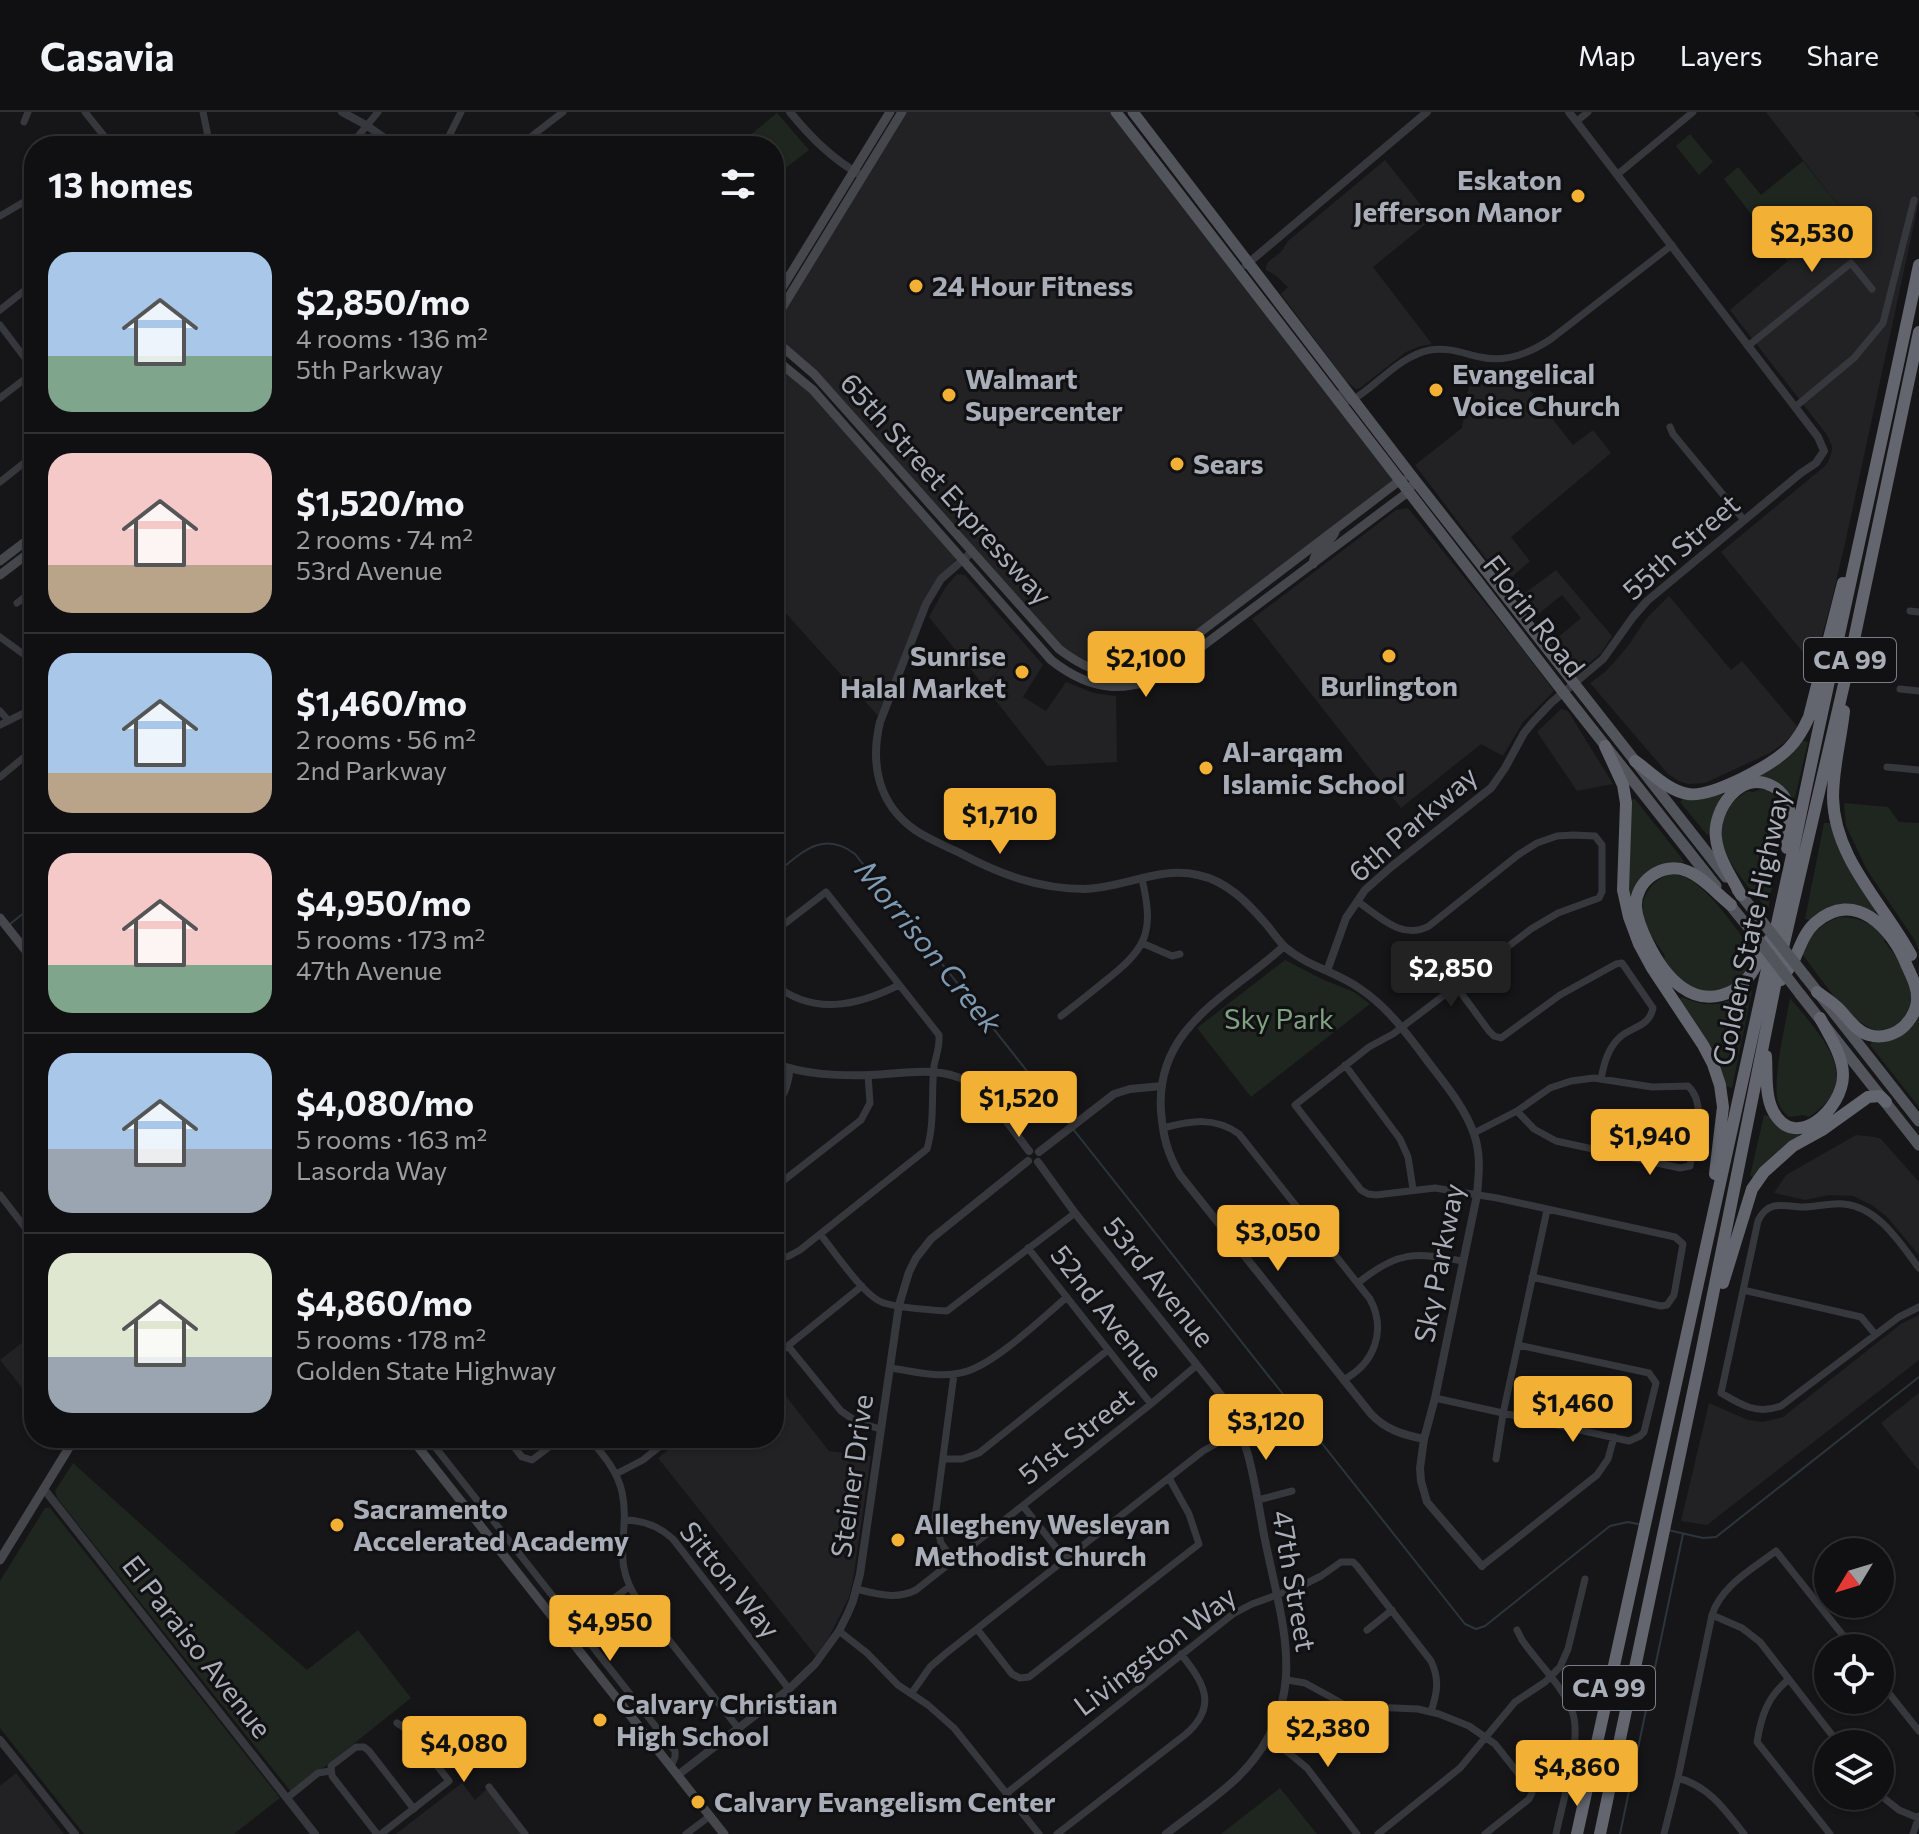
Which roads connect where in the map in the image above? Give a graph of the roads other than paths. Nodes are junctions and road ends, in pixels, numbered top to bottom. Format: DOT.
graph roads {
  1 [pos="28,112"];
  2 [pos="85,112"];
  3 [pos="203,112"];
  4 [pos="342,112"];
  5 [pos="378,112"];
  6 [pos="461,112"];
  7 [pos="563,112"];
  8 [pos="790,112"];
  9 [pos="890,112"];
  10 [pos="902,112"];
  11 [pos="1116,112"];
  12 [pos="1133,112"];
  13 [pos="1427,112"];
  14 [pos="1569,112"];
  15 [pos="1588,112"];
  16 [pos="1693,112"];
  17 [pos="1577,121"];
  18 [pos="24,122"];
  19 [pos="366,125"];
  20 [pos="104,136"];
  21 [pos="208,136"];
  22 [pos="358,136"];
  23 [pos="382,136"];
  24 [pos="448,136"];
  25 [pos="532,136"];
  26 [pos="858,174"];
  27 [pos="1618,174"];
  28 [pos="1914,200"];
  29 [pos="24,202"];
  30 [pos="0,216"];
  31 [pos="1672,245"];
  32 [pos="1919,265"];
  33 [pos="1244,266"];
  34 [pos="784,286"];
  35 [pos="1872,289"];
  36 [pos="24,291"];
  37 [pos="784,304"];
  38 [pos="0,310"];
  39 [pos="0,325"];
  40 [pos="1919,332"];
  41 [pos="1748,346"];
  42 [pos="784,348"];
  43 [pos="24,357"];
  44 [pos="1309,363"];
  45 [pos="784,365"];
  46 [pos="24,379"];
  47 [pos="0,398"];
  48 [pos="1354,399"];
  49 [pos="827,405"];
  50 [pos="1795,407"];
  51 [pos="1670,427"];
  52 [pos="865,432"];
  53 [pos="863,445"];
  54 [pos="24,465"];
  55 [pos="899,470"];
  56 [pos="1414,479"];
  57 [pos="1399,481"];
  58 [pos="0,482"];
  59 [pos="1408,492"];
  60 [pos="1744,520"];
  61 [pos="1337,528"];
  62 [pos="24,543"];
  63 [pos="1860,543"];
  64 [pos="1309,550"];
  65 [pos="972,552"];
  66 [pos="24,557"];
  67 [pos="962,560"];
  68 [pos="0,561"];
  69 [pos="1313,564"];
  70 [pos="0,575"];
  71 [pos="1282,587"];
  72 [pos="24,598"];
  73 [pos="1246,598"];
  74 [pos="17,603"];
  75 [pos="1232,608"];
  76 [pos="1239,619"];
  77 [pos="1224,630"];
  78 [pos="0,637"];
  79 [pos="1851,654"];
  80 [pos="24,655"];
  81 [pos="1574,684"];
  82 [pos="1900,689"];
  83 [pos="1919,691"];
  84 [pos="1563,692"];
  85 [pos="0,711"];
  86 [pos="24,713"];
  87 [pos="8,720"];
  88 [pos="0,725"];
  89 [pos="1605,746"];
  90 [pos="24,757"];
  91 [pos="1635,761"];
  92 [pos="1887,767"];
  93 [pos="1919,770"];
  94 [pos="0,777"];
  95 [pos="1142,879"];
  96 [pos="1786,883"];
  97 [pos="1741,895"];
  98 [pos="1357,901"];
  99 [pos="1731,905"];
  100 [pos="0,918"];
  101 [pos="1777,923"];
  102 [pos="784,924"];
  103 [pos="1142,943"];
  104 [pos="1284,946"];
  105 [pos="24,948"];
  106 [pos="1180,954"];
  107 [pos="1327,971"];
  108 [pos="1919,972"];
  109 [pos="899,985"];
  110 [pos="1456,986"];
  111 [pos="1777,986"];
  112 [pos="784,992"];
  113 [pos="1817,992"];
  114 [pos="1061,1016"];
  115 [pos="1820,1018"];
  116 [pos="1402,1027"];
  117 [pos="1765,1040"];
  118 [pos="1345,1065"];
  119 [pos="784,1067"];
  120 [pos="790,1070"];
  121 [pos="934,1073"];
  122 [pos="868,1075"];
  123 [pos="1601,1079"];
  124 [pos="1162,1086"];
  125 [pos="784,1094"];
  126 [pos="1886,1102"];
  127 [pos="1517,1111"];
  128 [pos="1919,1121"];
  129 [pos="1163,1128"];
  130 [pos="1474,1133"];
  131 [pos="1919,1145"];
  132 [pos="1033,1157"];
  133 [pos="784,1180"];
  134 [pos="1413,1189"];
  135 [pos="0,1195"];
  136 [pos="1477,1195"];
  137 [pos="1547,1210"];
  138 [pos="1075,1213"];
  139 [pos="24,1226"];
  140 [pos="820,1234"];
  141 [pos="1028,1248"];
  142 [pos="784,1257"];
  143 [pos="1463,1261"];
  144 [pos="1703,1265"];
  145 [pos="1919,1268"];
  146 [pos="1532,1277"];
  147 [pos="1358,1283"];
  148 [pos="862,1286"];
  149 [pos="1743,1290"];
  150 [pos="1067,1297"];
  151 [pos="899,1305"];
  152 [pos="1919,1307"];
  153 [pos="1875,1334"];
  154 [pos="1518,1345"];
  155 [pos="788,1346"];
  156 [pos="784,1349"];
  157 [pos="1108,1350"];
  158 [pos="1700,1359"];
  159 [pos="1197,1365"];
  160 [pos="890,1368"];
  161 [pos="954,1374"];
  162 [pos="1343,1380"];
  163 [pos="1435,1398"];
  164 [pos="1151,1404"];
  165 [pos="1503,1414"];
  166 [pos="880,1429"];
  167 [pos="1241,1433"];
  168 [pos="1614,1437"];
  169 [pos="1424,1439"];
  170 [pos="69,1448"];
  171 [pos="419,1448"];
  172 [pos="436,1448"];
  173 [pos="515,1448"];
  174 [pos="548,1448"];
  175 [pos="598,1448"];
  176 [pos="658,1448"];
  177 [pos="944,1459"];
  178 [pos="1496,1459"];
  179 [pos="616,1474"];
  180 [pos="1169,1478"];
  181 [pos="44,1489"];
  182 [pos="1292,1491"];
  183 [pos="1258,1500"];
  184 [pos="1023,1506"];
  185 [pos="624,1520"];
  186 [pos="0,1560"];
  187 [pos="953,1560"];
  188 [pos="1066,1560"];
  189 [pos="1482,1566"];
  190 [pos="1585,1579"];
  191 [pos="629,1587"];
  192 [pos="856,1589"];
  193 [pos="1277,1596"];
  194 [pos="1392,1610"];
  195 [pos="1712,1615"];
  196 [pos="576,1625"];
  197 [pos="977,1629"];
  198 [pos="1367,1630"];
  199 [pos="1517,1630"];
  200 [pos="839,1631"];
  201 [pos="566,1634"];
  202 [pos="1842,1634"];
  203 [pos="1181,1654"];
  204 [pos="1550,1677"];
  205 [pos="1287,1680"];
  206 [pos="1788,1680"];
  207 [pos="789,1689"];
  208 [pos="911,1694"];
  209 [pos="1894,1700"];
  210 [pos="1377,1707"];
  211 [pos="1431,1712"];
  212 [pos="397,1723"];
  213 [pos="739,1729"];
  214 [pos="1828,1730"];
  215 [pos="1919,1731"];
  216 [pos="1487,1737"];
  217 [pos="1267,1738"];
  218 [pos="1379,1738"];
  219 [pos="0,1740"];
  220 [pos="671,1766"];
  221 [pos="330,1771"];
  222 [pos="678,1775"];
  223 [pos="1678,1778"];
  224 [pos="489,1787"];
  225 [pos="1007,1793"];
  226 [pos="287,1798"];
  227 [pos="1894,1806"];
  228 [pos="414,1809"];
  229 [pos="710,1816"];
  230 [pos="1919,1817"];
  231 [pos="310,1831"];
  232 [pos="75,1834"];
  233 [pos="379,1834"];
  234 [pos="525,1834"];
  235 [pos="686,1834"];
  236 [pos="724,1834"];
  237 [pos="1039,1834"];
  238 [pos="1057,1834"];
  239 [pos="1166,1834"];
  240 [pos="1357,1834"];
  241 [pos="1378,1834"];
  242 [pos="1485,1834"];
  243 [pos="1556,1834"];
  244 [pos="1577,1834"];
  245 [pos="1600,1834"];
  246 [pos="1664,1834"];
  247 [pos="1744,1834"];
  248 [pos="1830,1834"];
  249 [pos="1913,1834"];
  1 -- 18 [label="street"];
  2 -- 20 [label="street"];
  3 -- 21 [label="street"];
  4 -- 19 [label="street"];
  5 -- 19 [label="street"];
  6 -- 24 [label="street"];
  7 -- 25 [label="street"];
  8 -- 26 [label="street"];
  9 -- 26 [label="main road"];
  10 -- 26 [label="main road"];
  11 -- 33 [label="main road, Florin Road"];
  12 -- 33 [label="main road, Florin Road"];
  13 -- 33 [label="street"];
  14 -- 17 [label="street"];
  15 -- 17 [label="street"];
  16 -- 27 [label="street"];
  17 -- 27 [label="street"];
  19 -- 22 [label="street"];
  19 -- 23 [label="street"];
  26 -- 34 [label="main road"];
  26 -- 37 [label="main road"];
  27 -- 31 [label="street"];
  28 -- 50 [label="street"];
  29 -- 30 [label="street"];
  31 -- 41 [label="street"];
  31 -- 48 [label="street"];
  32 -- 63 [label="highway, Golden State Highway / CA 99"];
  33 -- 44 [label="main road, Florin Road"];
  33 -- 48 [label="main road, Florin Road"];
  35 -- 41 [label="street"];
  36 -- 38 [label="street"];
  39 -- 43 [label="street"];
  40 -- 79 [label="highway, Golden State Highway / CA 99"];
  41 -- 50 [label="street"];
  42 -- 52 [label="main road, 65th Street Expressway"];
  44 -- 48 [label="street"];
  44 -- 57 [label="main road, Florin Road"];
  45 -- 49 [label="main road, 65th Street Expressway"];
  46 -- 47 [label="street"];
  48 -- 56 [label="main road, Florin Road"];
  49 -- 52 [label="main road"];
  49 -- 53 [label="main road, 65th Street Expressway"];
  50 -- 60 [label="street, 55th Street"];
  51 -- 60 [label="street"];
  52 -- 55 [label="main road, 65th Street Expressway"];
  53 -- 55 [label="main road"];
  53 -- 67 [label="main road, 65th Street Expressway"];
  54 -- 58 [label="street"];
  55 -- 65 [label="main road, 65th Street Expressway"];
  56 -- 57 [label="main road, 65th Street Expressway"];
  56 -- 59 [label="main road, 65th Street Expressway"];
  56 -- 81 [label="main road, Florin Road"];
  57 -- 59 [label="main road, Florin Road"];
  57 -- 61 [label="main road, 65th Street Expressway"];
  59 -- 69 [label="main road, 65th Street Expressway"];
  59 -- 84 [label="main road, Florin Road"];
  60 -- 81 [label="street, 55th Street"];
  61 -- 64 [label="main road, 65th Street Expressway"];
  61 -- 69 [label="main road"];
  62 -- 68 [label="main road"];
  63 -- 91 [label="highway"];
  63 -- 96 [label="highway, Golden State Highway / CA 99"];
  64 -- 71 [label="main road"];
  64 -- 73 [label="main road, 65th Street Expressway"];
  65 -- 67 [label="street, Sky Parkway"];
  65 -- 75 [label="main road, 65th Street Expressway"];
  66 -- 70 [label="main road"];
  67 -- 77 [label="main road, 65th Street Expressway"];
  67 -- 95 [label="street, Sky Parkway"];
  69 -- 71 [label="main road, 65th Street Expressway"];
  71 -- 76 [label="main road, 65th Street Expressway"];
  72 -- 74 [label="street"];
  73 -- 75 [label="main road, 65th Street Expressway"];
  73 -- 76 [label="main road"];
  75 -- 77 [label="main road"];
  76 -- 77 [label="main road, 65th Street Expressway"];
  78 -- 80 [label="street"];
  79 -- 108 [label="highway"];
  79 -- 111 [label="highway, Golden State Highway / CA 99"];
  81 -- 84 [label="street, 6th Parkway"];
  81 -- 91 [label="main road, Florin Road"];
  82 -- 83 [label="street"];
  84 -- 89 [label="main road, Florin Road"];
  84 -- 98 [label="street, 6th Parkway"];
  85 -- 87 [label="street"];
  86 -- 87 [label="street"];
  87 -- 88 [label="street"];
  89 -- 99 [label="main road, Florin Road"];
  89 -- 144 [label="highway"];
  90 -- 94 [label="street"];
  91 -- 97 [label="main road, Florin Road"];
  92 -- 93 [label="street"];
  95 -- 103 [label="street"];
  95 -- 104 [label="street, Sky Parkway"];
  96 -- 97 [label="highway"];
  96 -- 101 [label="highway, Golden State Highway / CA 99"];
  97 -- 113 [label="main road, Florin Road, bridge"];
  98 -- 107 [label="street, 6th Parkway"];
  98 -- 110 [label="street"];
  99 -- 101 [label="highway"];
  99 -- 115 [label="main road, Florin Road, bridge"];
  100 -- 105 [label="main road"];
  101 -- 144 [label="highway, Golden State Highway / CA 99"];
  102 -- 109 [label="street"];
  103 -- 106 [label="street"];
  103 -- 114 [label="street"];
  104 -- 107 [label="street, Sky Parkway"];
  104 -- 124 [label="street"];
  107 -- 116 [label="street, Sky Parkway"];
  109 -- 112 [label="street"];
  109 -- 121 [label="street"];
  110 -- 116 [label="street"];
  110 -- 123 [label="street"];
  111 -- 113 [label="highway"];
  111 -- 117 [label="highway, Golden State Highway / CA 99"];
  113 -- 128 [label="main road, Florin Road"];
  115 -- 117 [label="highway"];
  115 -- 126 [label="main road, Florin Road"];
  116 -- 118 [label="street"];
  116 -- 130 [label="street, Sky Parkway"];
  117 -- 158 [label="highway, Golden State Highway / CA 99"];
  118 -- 134 [label="street"];
  118 -- 134 [label="street"];
  119 -- 120 [label="street, 53rd Avenue"];
  120 -- 122 [label="street, 53rd Avenue"];
  120 -- 125 [label="street"];
  121 -- 122 [label="street, 53rd Avenue"];
  121 -- 132 [label="street, 53rd Avenue"];
  121 -- 140 [label="street"];
  122 -- 133 [label="street"];
  123 -- 127 [label="street"];
  123 -- 127 [label="street"];
  124 -- 129 [label="street"];
  124 -- 132 [label="street, Steiner Drive"];
  126 -- 131 [label="main road, Florin Road"];
  126 -- 158 [label="highway"];
  127 -- 130 [label="street"];
  129 -- 147 [label="street"];
  129 -- 162 [label="street"];
  130 -- 136 [label="street, Sky Parkway"];
  132 -- 138 [label="street, 53rd Avenue"];
  132 -- 151 [label="street, Steiner Drive"];
  134 -- 136 [label="street"];
  135 -- 139 [label="street"];
  136 -- 137 [label="street"];
  136 -- 143 [label="street, Sky Parkway"];
  137 -- 146 [label="street"];
  137 -- 146 [label="street"];
  138 -- 141 [label="street"];
  138 -- 159 [label="street, 53rd Avenue"];
  140 -- 142 [label="street"];
  140 -- 148 [label="street"];
  141 -- 150 [label="street, 52nd Avenue"];
  141 -- 151 [label="street"];
  143 -- 147 [label="street"];
  143 -- 163 [label="street, Sky Parkway"];
  144 -- 244 [label="highway, Golden State Highway / CA 99"];
  145 -- 149 [label="street"];
  146 -- 154 [label="street"];
  147 -- 162 [label="street"];
  148 -- 151 [label="street"];
  148 -- 155 [label="street"];
  149 -- 153 [label="street"];
  149 -- 153 [label="street"];
  150 -- 157 [label="street, 52nd Avenue"];
  150 -- 161 [label="street"];
  151 -- 160 [label="street, Steiner Drive"];
  152 -- 153 [label="street"];
  154 -- 165 [label="street"];
  154 -- 168 [label="street"];
  155 -- 156 [label="street"];
  155 -- 166 [label="street"];
  157 -- 164 [label="street, 52nd Avenue"];
  157 -- 177 [label="street"];
  158 -- 245 [label="highway, Golden State Highway / CA 99"];
  159 -- 164 [label="street, 51st Street"];
  159 -- 167 [label="street, 53rd Avenue"];
  160 -- 161 [label="street"];
  160 -- 166 [label="street, Steiner Drive"];
  161 -- 177 [label="street"];
  162 -- 169 [label="street"];
  163 -- 165 [label="street"];
  163 -- 169 [label="street, Sky Parkway"];
  164 -- 184 [label="street, 51st Street"];
  165 -- 168 [label="street"];
  165 -- 178 [label="street"];
  166 -- 192 [label="street, Steiner Drive"];
  167 -- 180 [label="street"];
  167 -- 183 [label="street, 47th Street"];
  168 -- 189 [label="street"];
  169 -- 189 [label="street, Sky Parkway"];
  170 -- 181 [label="main road"];
  171 -- 201 [label="main road"];
  172 -- 196 [label="street"];
  173 -- 174 [label="street"];
  175 -- 179 [label="street"];
  176 -- 179 [label="street"];
  177 -- 187 [label="street"];
  179 -- 185 [label="street"];
  180 -- 188 [label="street"];
  180 -- 197 [label="street"];
  181 -- 186 [label="main road"];
  181 -- 226 [label="street, El Paraiso Avenue"];
  182 -- 183 [label="street"];
  183 -- 193 [label="street, 47th Street"];
  184 -- 187 [label="street, 51st Street"];
  184 -- 188 [label="street"];
  185 -- 191 [label="street"];
  185 -- 207 [label="street, Sitton Way"];
  187 -- 192 [label="street, 51st Street"];
  188 -- 197 [label="street"];
  190 -- 204 [label="street"];
  191 -- 196 [label="street"];
  191 -- 213 [label="street"];
  192 -- 200 [label="street, Steiner Drive"];
  193 -- 194 [label="street, Livingston Way"];
  193 -- 203 [label="street, Livingston Way"];
  193 -- 205 [label="street, 47th Street"];
  194 -- 198 [label="street"];
  194 -- 211 [label="street, Livingston Way"];
  195 -- 202 [label="street"];
  195 -- 206 [label="street"];
  195 -- 223 [label="street"];
  196 -- 201 [label="street"];
  196 -- 220 [label="street"];
  197 -- 208 [label="street"];
  199 -- 204 [label="street"];
  200 -- 207 [label="street, Steiner Drive"];
  200 -- 208 [label="street"];
  201 -- 220 [label="main road"];
  203 -- 225 [label="street, Livingston Way"];
  203 -- 238 [label="street"];
  204 -- 216 [label="street"];
  204 -- 243 [label="street"];
  205 -- 210 [label="street"];
  205 -- 217 [label="street, 47th Street"];
  206 -- 214 [label="street"];
  206 -- 248 [label="street"];
  207 -- 213 [label="street, Steiner Drive"];
  208 -- 225 [label="street"];
  209 -- 215 [label="street"];
  210 -- 211 [label="street"];
  210 -- 218 [label="street"];
  211 -- 216 [label="street"];
  212 -- 228 [label="street"];
  213 -- 222 [label="street, Steiner Drive"];
  216 -- 241 [label="street"];
  216 -- 242 [label="street"];
  217 -- 239 [label="street, 47th Street"];
  217 -- 240 [label="street"];
  219 -- 232 [label="street"];
  220 -- 222 [label="main road"];
  221 -- 226 [label="street"];
  221 -- 228 [label="street"];
  221 -- 233 [label="street"];
  222 -- 229 [label="main road"];
  223 -- 246 [label="street"];
  223 -- 247 [label="street"];
  224 -- 234 [label="street"];
  225 -- 237 [label="street"];
  226 -- 231 [label="street, El Paraiso Avenue"];
  227 -- 230 [label="street"];
  228 -- 233 [label="street"];
  229 -- 235 [label="street"];
  229 -- 236 [label="main road"];
  230 -- 249 [label="street"];
}
